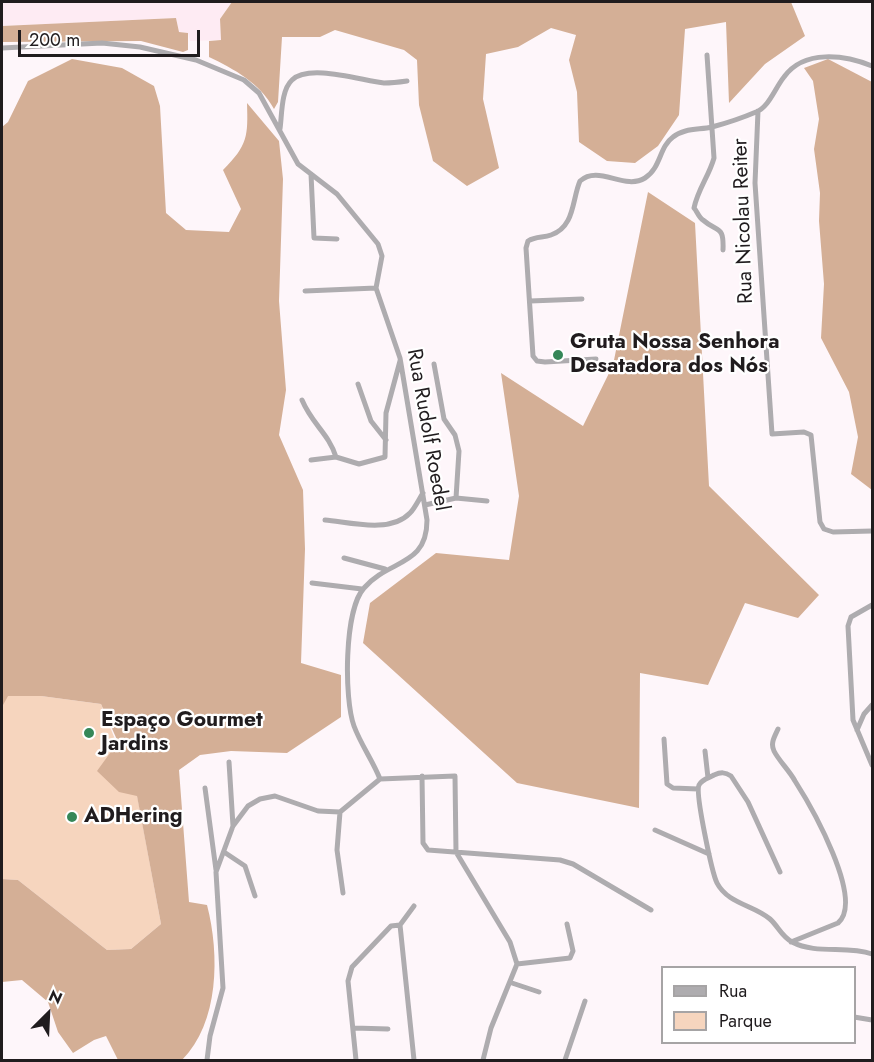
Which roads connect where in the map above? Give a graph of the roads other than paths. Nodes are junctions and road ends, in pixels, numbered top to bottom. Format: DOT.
graph roads {
  1 [pos="2,48"];
  2 [pos="707,55"];
  3 [pos="873,66"];
  4 [pos="407,81"];
  5 [pos="759,111"];
  6 [pos="712,127"];
  7 [pos="280,129"];
  8 [pos="311,174"];
  9 [pos="337,239"];
  10 [pos="723,250"];
  11 [pos="376,288"];
  12 [pos="305,291"];
  13 [pos="582,299"];
  14 [pos="530,301"];
  15 [pos="400,358"];
  16 [pos="596,359"];
  17 [pos="434,364"];
  18 [pos="358,384"];
  19 [pos="302,400"];
  20 [pos="386,440"];
  21 [pos="336,457"];
  22 [pos="310,460"];
  23 [pos="423,492"];
  24 [pos="456,498"];
  25 [pos="487,501"];
  26 [pos="425,505"];
  27 [pos="325,520"];
  28 [pos="873,531"];
  29 [pos="344,558"];
  30 [pos="386,569"];
  31 [pos="312,584"];
  32 [pos="362,589"];
  33 [pos="873,605"];
  34 [pos="873,705"];
  35 [pos="778,729"];
  36 [pos="857,730"];
  37 [pos="664,739"];
  38 [pos="705,751"];
  39 [pos="229,762"];
  40 [pos="873,765"];
  41 [pos="422,776"];
  42 [pos="708,778"];
  43 [pos="380,780"];
  44 [pos="206,788"];
  45 [pos="698,789"];
  46 [pos="340,812"];
  47 [pos="233,826"];
  48 [pos="655,830"];
  49 [pos="224,852"];
  50 [pos="456,852"];
  51 [pos="709,854"];
  52 [pos="216,872"];
  53 [pos="780,872"];
  54 [pos="344,893"];
  55 [pos="255,896"];
  56 [pos="414,906"];
  57 [pos="651,910"];
  58 [pos="567,924"];
  59 [pos="400,925"];
  60 [pos="791,942"];
  61 [pos="873,954"];
  62 [pos="517,964"];
  63 [pos="512,983"];
  64 [pos="539,992"];
  65 [pos="585,1001"];
  66 [pos="856,1017"];
  67 [pos="873,1020"];
  68 [pos="354,1028"];
  69 [pos="388,1029"];
  70 [pos="207,1060"];
  71 [pos="356,1060"];
  72 [pos="414,1060"];
  73 [pos="483,1060"];
  74 [pos="565,1060"];
  1 -- 7 [label="street, Rua Rudolf Roedel"];
  2 -- 6 [label="street"];
  3 -- 5 [label="street"];
  4 -- 7 [label="street"];
  5 -- 6 [label="street"];
  5 -- 28 [label="street, Rua Nicolau Reiter"];
  6 -- 10 [label="street"];
  6 -- 14 [label="street"];
  7 -- 8 [label="street, Rua Rudolf Roedel"];
  8 -- 9 [label="street"];
  8 -- 11 [label="street, Rua Rudolf Roedel"];
  11 -- 12 [label="street"];
  11 -- 15 [label="street, Rua Rudolf Roedel"];
  13 -- 14 [label="street"];
  14 -- 16 [label="street"];
  15 -- 20 [label="street"];
  15 -- 23 [label="street, Rua Rudolf Roedel"];
  17 -- 24 [label="street"];
  18 -- 20 [label="street"];
  19 -- 21 [label="street"];
  20 -- 21 [label="street"];
  21 -- 22 [label="street"];
  23 -- 26 [label="street, Rua Rudolf Roedel"];
  23 -- 27 [label="street"];
  24 -- 25 [label="street"];
  24 -- 26 [label="street"];
  26 -- 30 [label="street, Rua Rudolf Roedel"];
  29 -- 30 [label="street"];
  30 -- 32 [label="street, Rua Rudolf Roedel"];
  31 -- 32 [label="street"];
  32 -- 43 [label="street"];
  33 -- 36 [label="street"];
  34 -- 36 [label="street"];
  35 -- 60 [label="street"];
  36 -- 40 [label="street"];
  37 -- 45 [label="street"];
  38 -- 42 [label="street"];
  39 -- 47 [label="street"];
  41 -- 43 [label="street"];
  41 -- 50 [label="street"];
  41 -- 50 [label="street"];
  42 -- 45 [label="street"];
  42 -- 53 [label="street"];
  43 -- 46 [label="street"];
  44 -- 52 [label="street"];
  45 -- 51 [label="street"];
  46 -- 47 [label="street"];
  46 -- 54 [label="street"];
  47 -- 49 [label="street"];
  48 -- 51 [label="street"];
  49 -- 52 [label="street"];
  49 -- 55 [label="street"];
  50 -- 57 [label="street"];
  50 -- 62 [label="street"];
  51 -- 60 [label="street"];
  52 -- 70 [label="street"];
  56 -- 59 [label="street"];
  58 -- 62 [label="street"];
  59 -- 68 [label="street"];
  59 -- 72 [label="street"];
  60 -- 61 [label="street"];
  62 -- 63 [label="street"];
  63 -- 64 [label="street"];
  63 -- 73 [label="street"];
  65 -- 74 [label="street"];
  66 -- 67 [label="street"];
  68 -- 69 [label="street"];
  68 -- 71 [label="street"];
}
